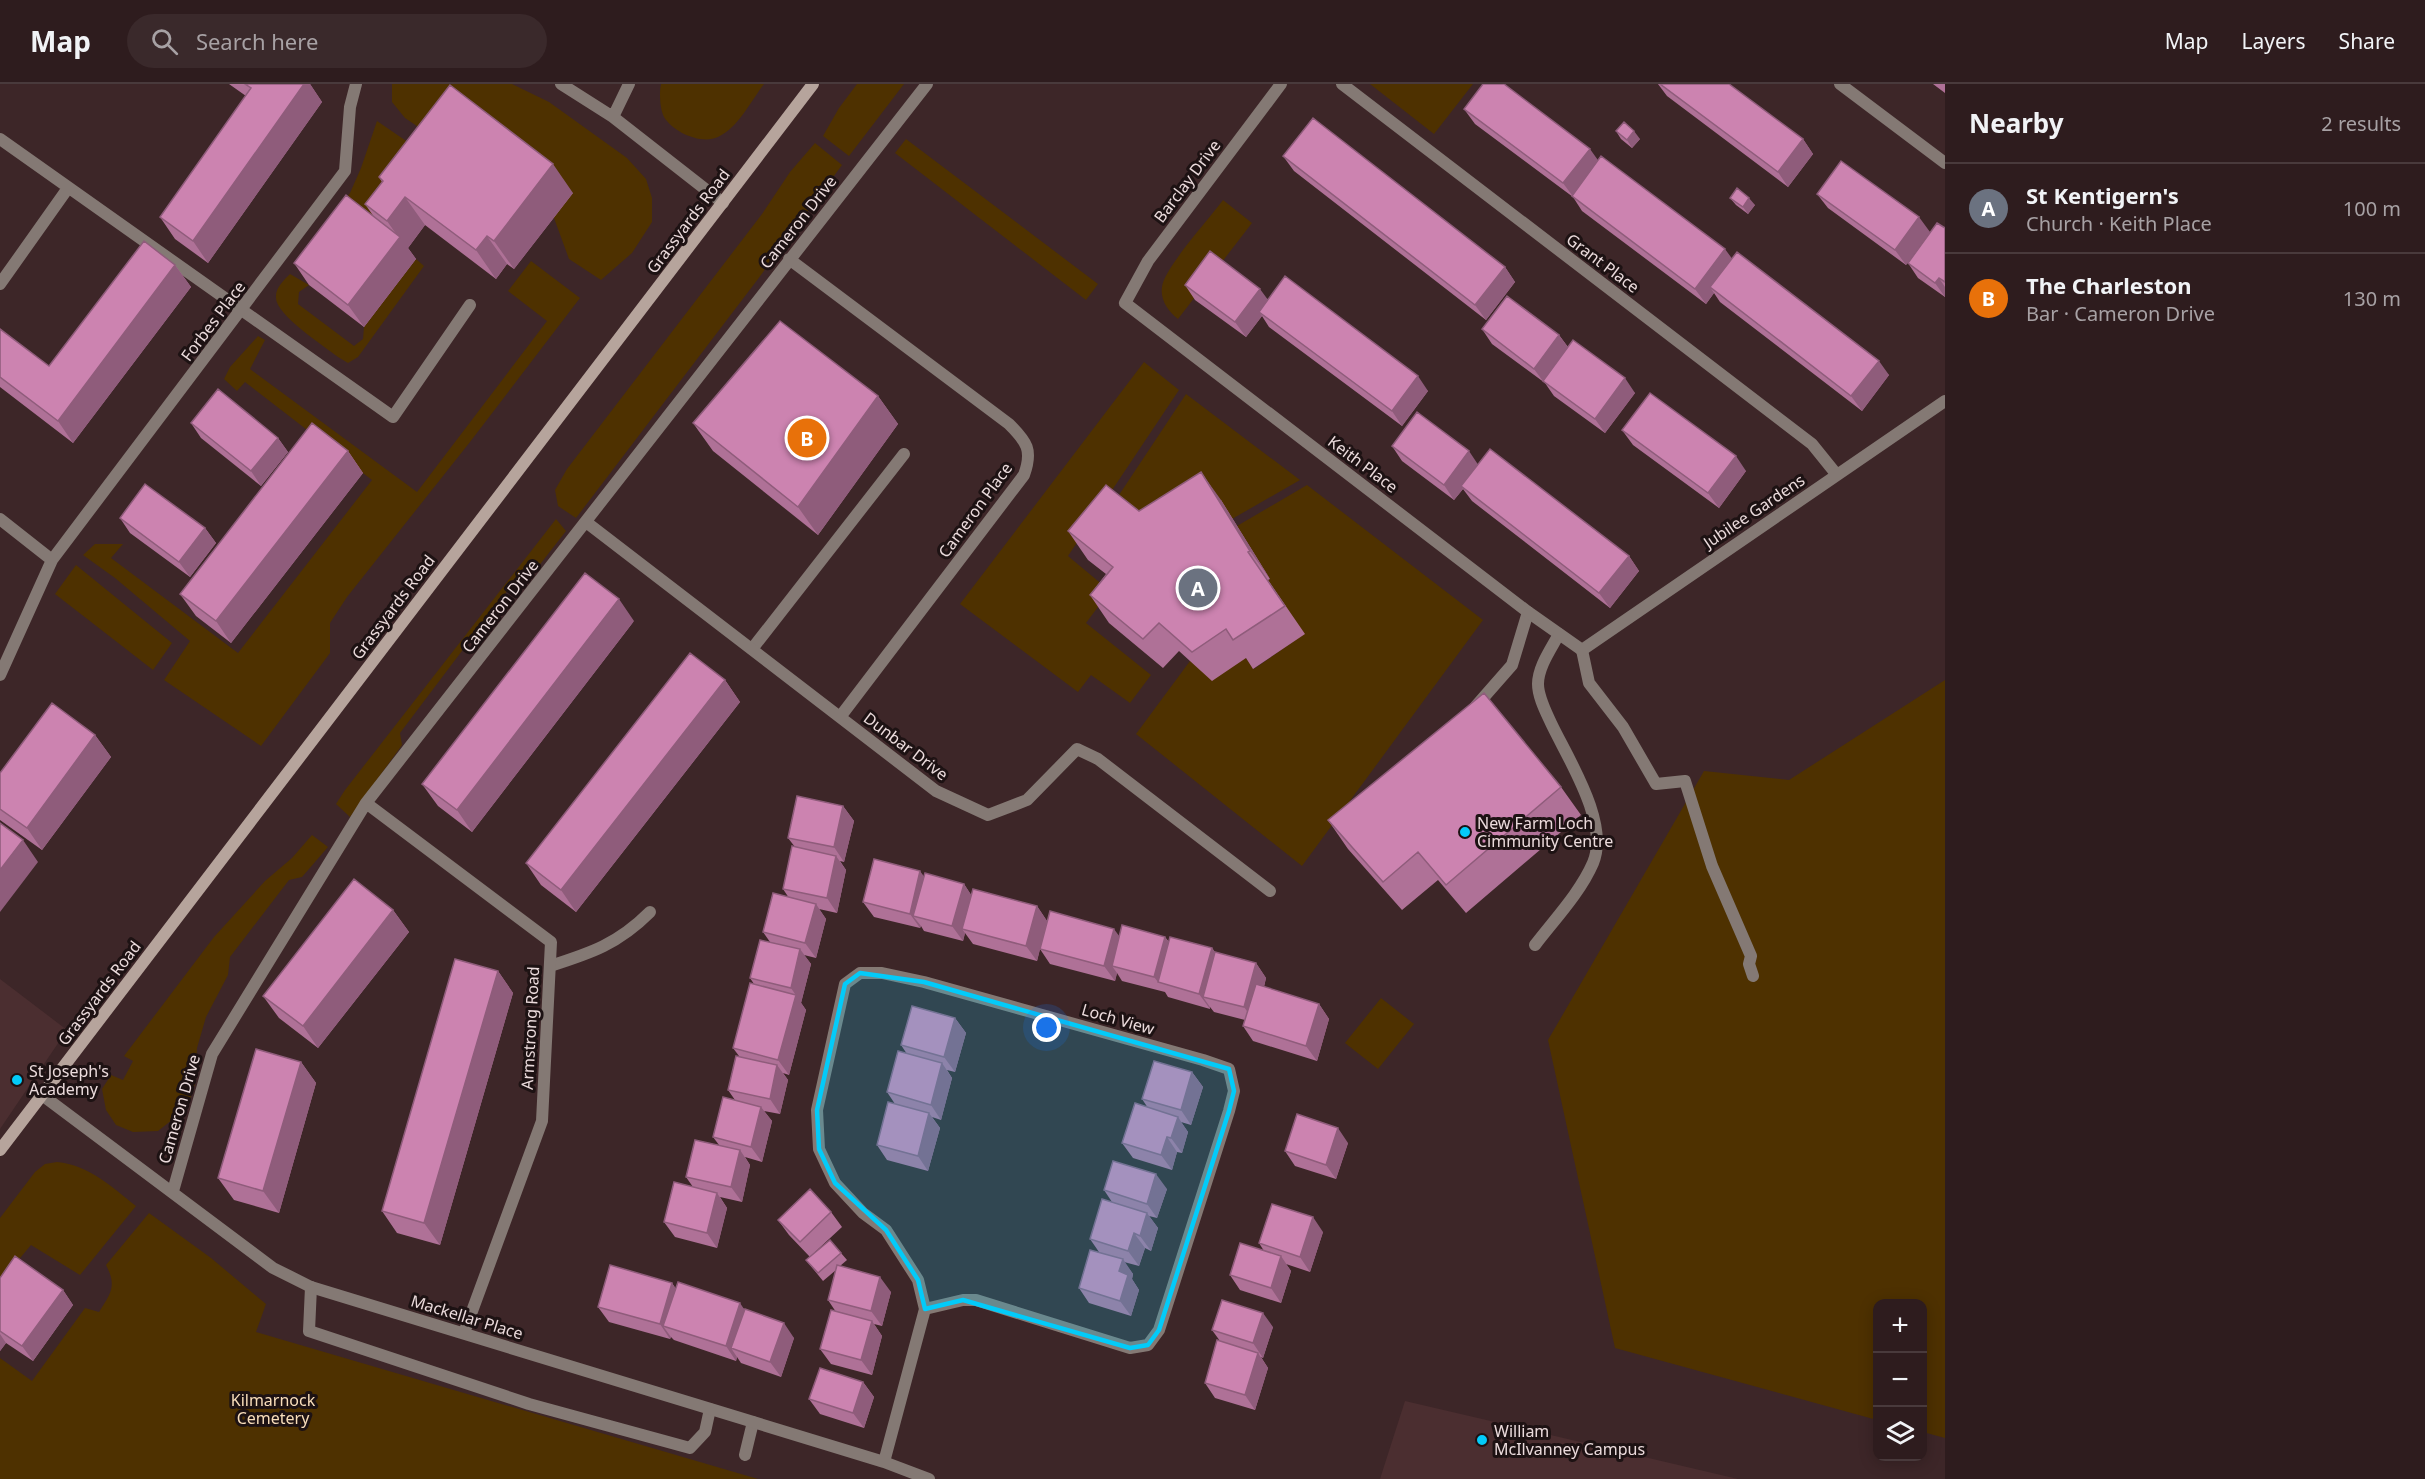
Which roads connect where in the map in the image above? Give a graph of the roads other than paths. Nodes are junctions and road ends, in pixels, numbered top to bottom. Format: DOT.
graph roads {
  1 [pos="356,84"];
  2 [pos="561,84"];
  3 [pos="629,84"];
  4 [pos="813,84"];
  5 [pos="927,84"];
  6 [pos="1281,84"];
  7 [pos="1342,84"];
  8 [pos="1840,84"];
  9 [pos="613,117"];
  10 [pos="0,139"];
  11 [pos="1945,163"];
  12 [pos="68,188"];
  13 [pos="723,202"];
  14 [pos="789,260"];
  15 [pos="0,284"];
  16 [pos="1125,303"];
  17 [pos="470,305"];
  18 [pos="243,309"];
  19 [pos="1945,401"];
  20 [pos="904,454"];
  21 [pos="1837,475"];
  22 [pos="0,519"];
  23 [pos="586,522"];
  24 [pos="52,560"];
  25 [pos="1528,612"];
  26 [pos="1559,634"];
  27 [pos="752,649"];
  28 [pos="1582,650"];
  29 [pos="0,675"];
  30 [pos="1464,716"];
  31 [pos="840,717"];
  32 [pos="366,803"];
  33 [pos="1270,891"];
  34 [pos="650,912"];
  35 [pos="1535,945"];
  36 [pos="550,966"];
  37 [pos="1753,976"];
  38 [pos="42,1095"];
  39 [pos="0,1150"];
  40 [pos="173,1191"];
  41 [pos="311,1287"];
  42 [pos="925,1309"];
  43 [pos="464,1333"];
  44 [pos="710,1409"];
  45 [pos="753,1422"];
  46 [pos="745,1455"];
  47 [pos="884,1462"];
  48 [pos="898,1473"];
  49 [pos="929,1479"];
  1 -- 18 [label="street, Forbes Place"];
  2 -- 9 [label="street"];
  3 -- 9 [label="street"];
  4 -- 13 [label="main road, Grassyards Road"];
  5 -- 14 [label="street, Cameron Drive"];
  6 -- 16 [label="street, Barclay Drive"];
  7 -- 21 [label="street, Grant Place"];
  8 -- 11 [label="street"];
  9 -- 13 [label="street"];
  10 -- 12 [label="street"];
  12 -- 15 [label="street"];
  12 -- 18 [label="street"];
  13 -- 38 [label="main road, Grassyards Road"];
  14 -- 23 [label="street, Cameron Drive"];
  14 -- 31 [label="street, Cameron Place"];
  16 -- 25 [label="street, Keith Place"];
  17 -- 18 [label="street"];
  18 -- 24 [label="street, Forbes Place"];
  19 -- 21 [label="street, Jubilee Gardens"];
  20 -- 27 [label="street"];
  21 -- 28 [label="street, Jubilee Gardens"];
  22 -- 24 [label="street"];
  23 -- 27 [label="street, Dunbar Drive"];
  23 -- 32 [label="street, Cameron Drive"];
  24 -- 29 [label="street, Forbes Place"];
  25 -- 26 [label="street, Keith Place"];
  25 -- 30 [label="street"];
  26 -- 28 [label="street, Keith Place"];
  26 -- 35 [label="street"];
  27 -- 31 [label="street, Dunbar Drive"];
  28 -- 37 [label="street"];
  31 -- 33 [label="street, Dunbar Drive"];
  32 -- 36 [label="street, Armstrong Road"];
  32 -- 40 [label="street, Cameron Drive"];
  34 -- 36 [label="street"];
  36 -- 43 [label="street, Armstrong Road"];
  38 -- 39 [label="main road, Grassyards Road"];
  38 -- 40 [label="street, Mackellar Place"];
  40 -- 41 [label="street, Mackellar Place"];
  41 -- 43 [label="street, Mackellar Place"];
  41 -- 44 [label="street"];
  42 -- 42 [label="street, Loch View"];
  42 -- 47 [label="street, Loch View"];
  43 -- 44 [label="street, Mackellar Place"];
  44 -- 45 [label="street, Mackellar Place"];
  45 -- 46 [label="street"];
  45 -- 47 [label="street, Mackellar Place"];
  47 -- 48 [label="street, Mackellar Place"];
  48 -- 49 [label="street, Mackellar Place"];
}
